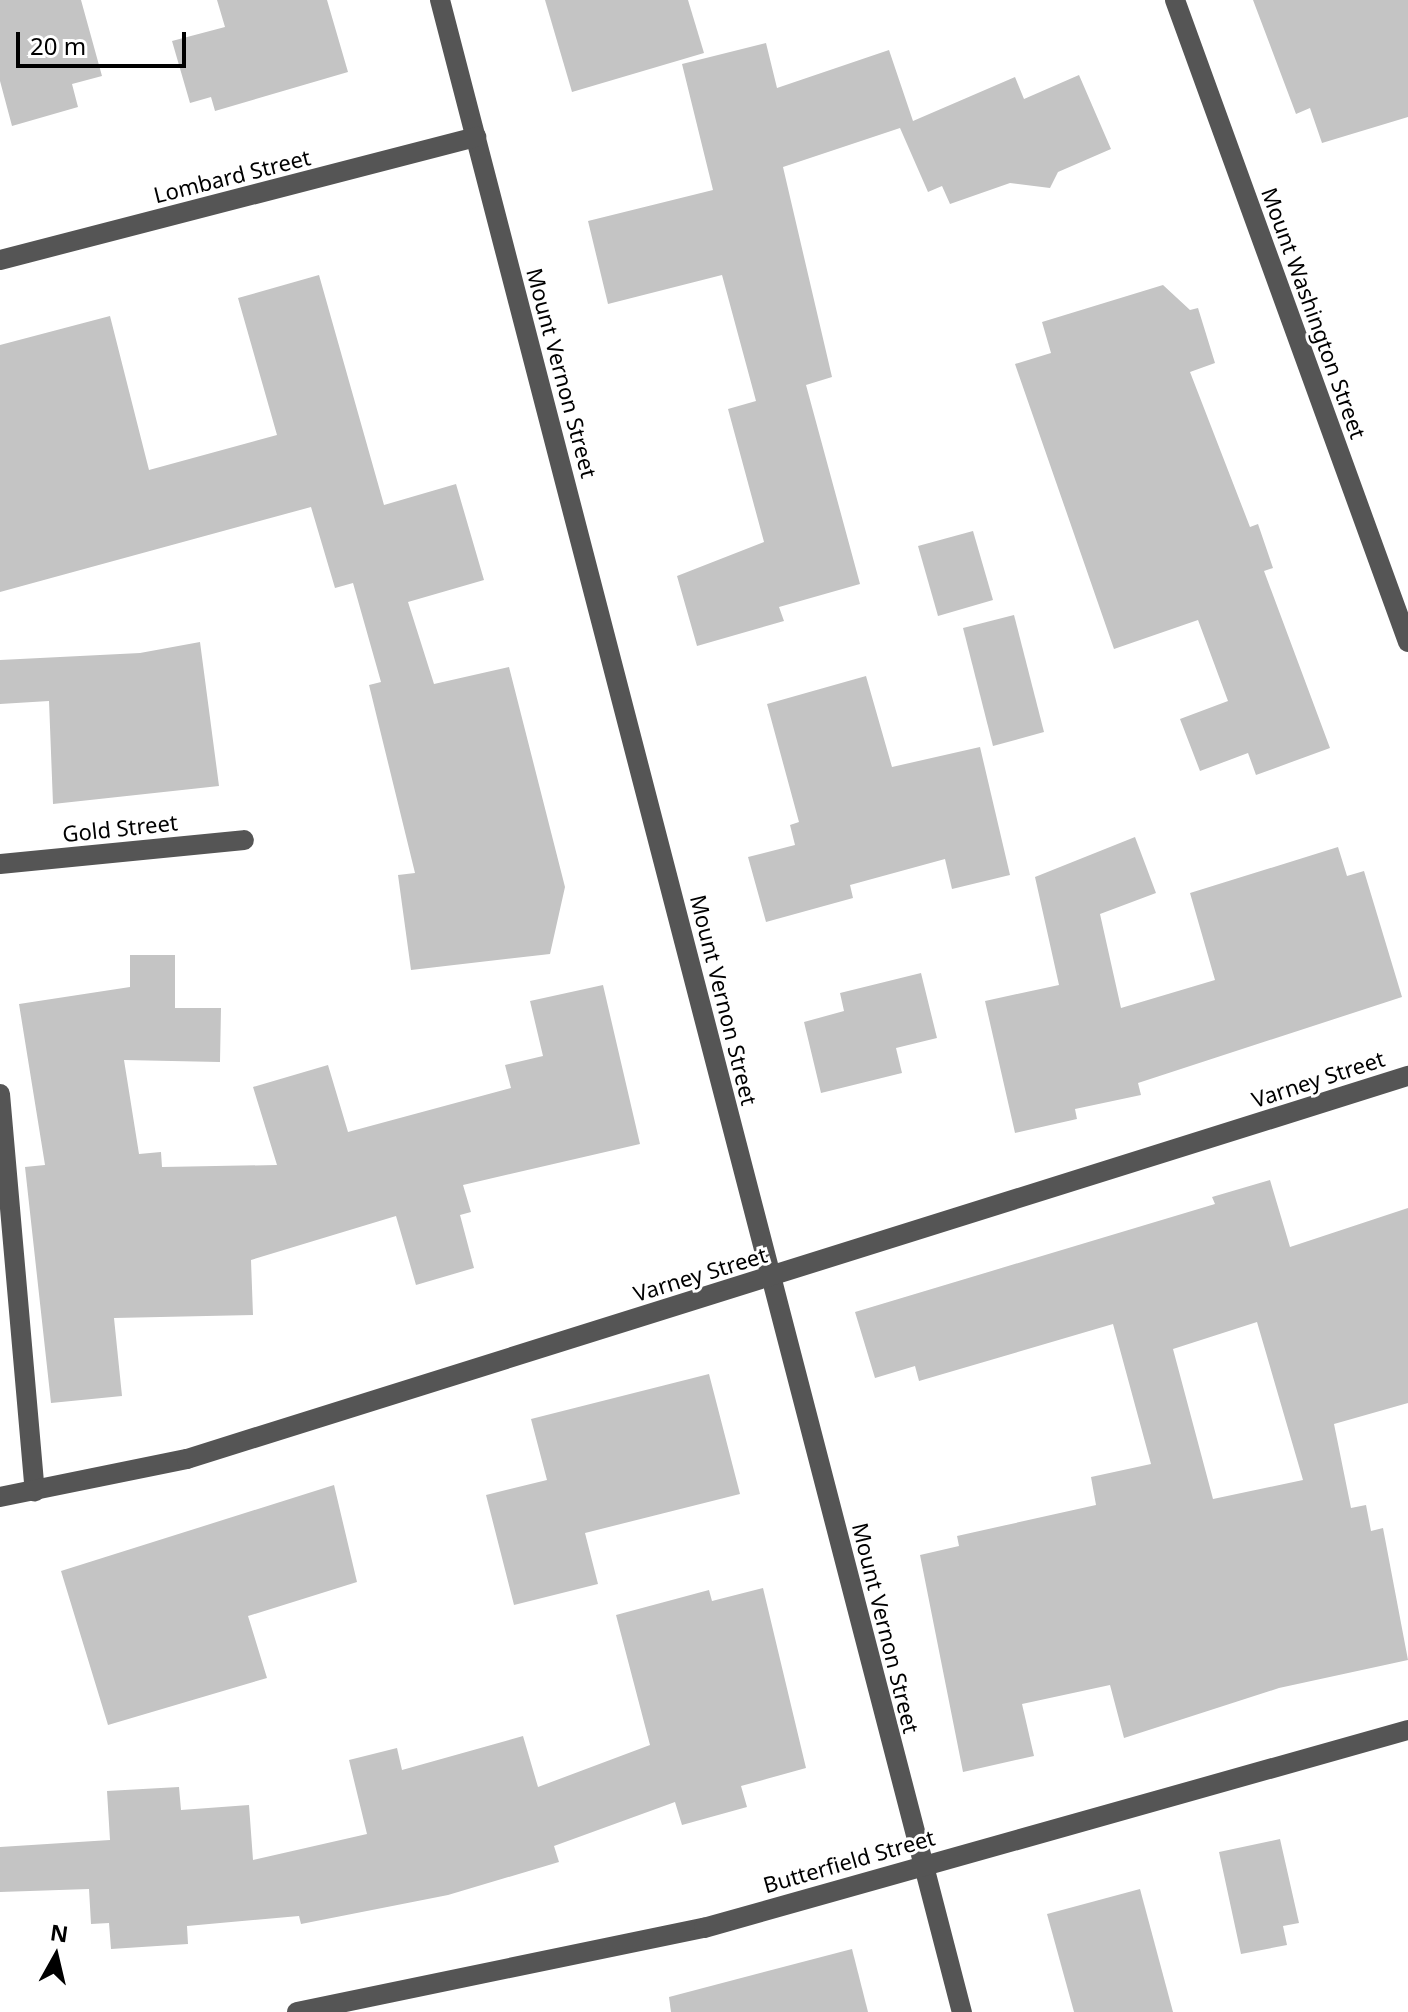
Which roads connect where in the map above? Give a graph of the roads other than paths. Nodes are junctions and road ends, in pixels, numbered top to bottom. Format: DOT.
graph roads {
  1 [pos="440,0"];
  2 [pos="1175,0"];
  3 [pos="476,137"];
  4 [pos="0,260"];
  5 [pos="1408,642"];
  6 [pos="244,840"];
  7 [pos="0,864"];
  8 [pos="1408,1076"];
  9 [pos="0,1094"];
  10 [pos="770,1278"];
  11 [pos="35,1491"];
  12 [pos="0,1497"];
  13 [pos="1408,1730"];
  14 [pos="922,1864"];
  15 [pos="297,2012"];
  16 [pos="962,2012"];
  1 -- 3 [label="street, Mount Vernon Street"];
  2 -- 5 [label="street, Mount Washington Street"];
  3 -- 4 [label="street, Lombard Street"];
  3 -- 10 [label="street, Mount Vernon Street"];
  6 -- 7 [label="street, Gold Street"];
  8 -- 10 [label="street, Varney Street"];
  9 -- 11 [label="street"];
  10 -- 11 [label="street, Varney Street"];
  10 -- 14 [label="street, Mount Vernon Street"];
  11 -- 12 [label="street, Varney Street"];
  13 -- 14 [label="street, Butterfield Street"];
  14 -- 15 [label="street, Butterfield Street"];
  14 -- 16 [label="street, Mount Vernon Street"];
}
